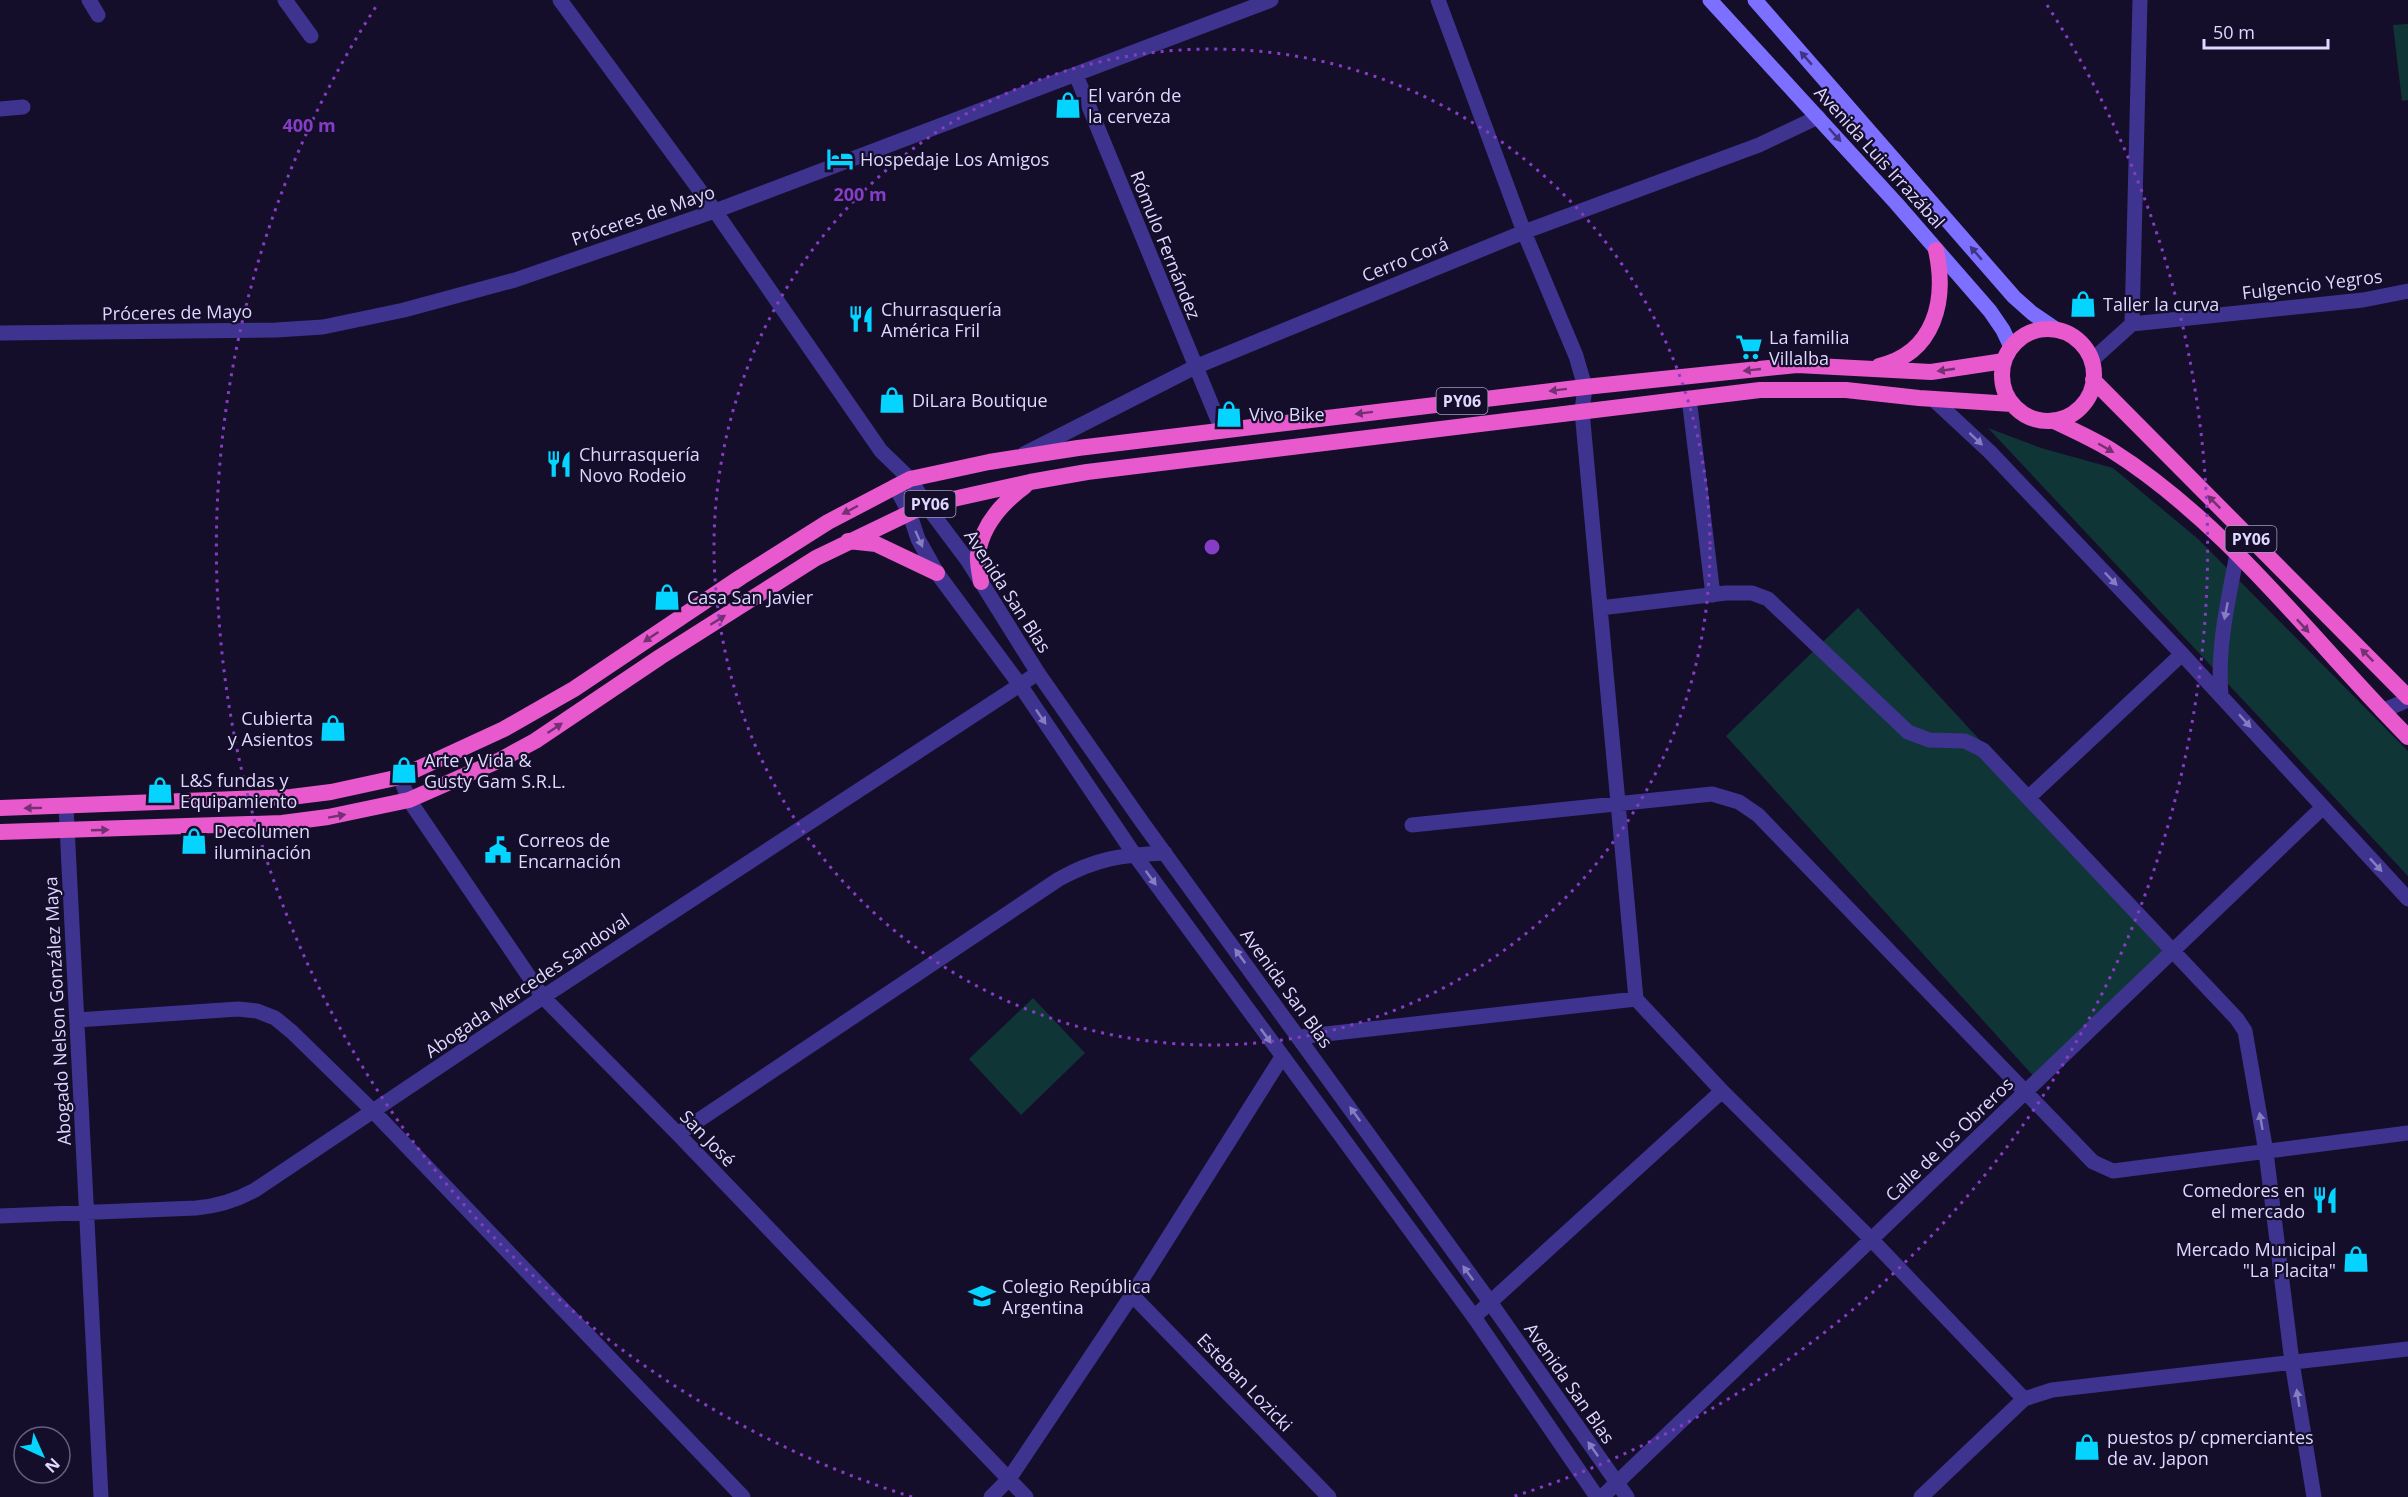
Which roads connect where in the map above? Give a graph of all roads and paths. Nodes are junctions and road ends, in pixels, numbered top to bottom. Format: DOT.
graph roads {
  1 [pos="89,0"];
  2 [pos="285,0"];
  3 [pos="560,0"];
  4 [pos="1271,0"];
  5 [pos="1438,0"];
  6 [pos="1710,0"];
  7 [pos="1755,0"];
  8 [pos="2140,0"];
  9 [pos="98,15"];
  10 [pos="311,36"];
  11 [pos="1076,75"];
  12 [pos="23,107"];
  13 [pos="0,109"];
  14 [pos="1818,117"];
  15 [pos="715,211"];
  16 [pos="1524,232"];
  17 [pos="1936,250"];
  18 [pos="2408,291"];
  19 [pos="2132,324"];
  20 [pos="2056,330"];
  21 [pos="0,333"];
  22 [pos="2007,354"];
  23 [pos="2091,361"];
  24 [pos="1195,367"];
  25 [pos="1863,369"];
  26 [pos="2093,380"];
  27 [pos="1585,387"];
  28 [pos="1689,398"];
  29 [pos="1933,399"];
  30 [pos="2012,404"];
  31 [pos="1582,411"];
  32 [pos="2054,421"];
  33 [pos="1222,430"];
  34 [pos="1016,458"];
  35 [pos="1030,482"];
  36 [pos="903,483"];
  37 [pos="926,505"];
  38 [pos="909,512"];
  39 [pos="847,541"];
  40 [pos="2237,554"];
  41 [pos="937,573"];
  42 [pos="981,582"];
  43 [pos="1713,594"];
  44 [pos="1600,608"];
  45 [pos="2182,654"];
  46 [pos="1038,673"];
  47 [pos="1020,685"];
  48 [pos="2221,695"];
  49 [pos="2408,698"];
  50 [pos="2382,711"];
  51 [pos="2408,737"];
  52 [pos="400,777"];
  53 [pos="2028,798"];
  54 [pos="409,800"];
  55 [pos="1618,803"];
  56 [pos="66,807"];
  57 [pos="0,808"];
  58 [pos="2322,808"];
  59 [pos="1412,825"];
  60 [pos="67,831"];
  61 [pos="0,832"];
  62 [pos="1165,853"];
  63 [pos="1134,854"];
  64 [pos="2408,899"];
  65 [pos="2174,951"];
  66 [pos="543,997"];
  67 [pos="1636,999"];
  68 [pos="77,1020"];
  69 [pos="1299,1037"];
  70 [pos="1282,1057"];
  71 [pos="1722,1091"];
  72 [pos="2026,1092"];
  73 [pos="373,1111"];
  74 [pos="2408,1133"];
  75 [pos="678,1134"];
  76 [pos="2266,1152"];
  77 [pos="88,1213"];
  78 [pos="0,1216"];
  79 [pos="1871,1239"];
  80 [pos="1132,1295"];
  81 [pos="1490,1302"];
  82 [pos="1474,1317"];
  83 [pos="2408,1349"];
  84 [pos="2292,1362"];
  85 [pos="2024,1399"];
  86 [pos="1009,1479"];
  87 [pos="1616,1483"];
  88 [pos="101,1497"];
  89 [pos="743,1497"];
  90 [pos="991,1497"];
  91 [pos="1026,1497"];
  92 [pos="1329,1497"];
  93 [pos="1597,1497"];
  94 [pos="1602,1497"];
  95 [pos="1627,1497"];
  96 [pos="1921,1497"];
  97 [pos="2314,1497"];
  1 -- 9 [label="street"];
  2 -- 10 [label="street"];
  3 -- 15 [label="street, Avenida San Blas"];
  4 -- 11 [label="street, Próceres de Mayo"];
  5 -- 16 [label="street"];
  6 -- 14 [label="main road, Avenida Luis Irrazábal"];
  20 -- 7 [label="main road, Avenida Luis Irrazábal, one-way"];
  8 -- 19 [label="street"];
  11 -- 15 [label="street, Próceres de Mayo"];
  11 -- 24 [label="street, Rómulo Fernández"];
  12 -- 13 [label="street"];
  14 -- 16 [label="street, Cerro Corá"];
  14 -- 17 [label="main road, Avenida Luis Irrazábal, one-way"];
  15 -- 21 [label="street, Próceres de Mayo"];
  15 -- 36 [label="street, Avenida San Blas"];
  16 -- 24 [label="street, Cerro Corá"];
  16 -- 27 [label="street"];
  17 -- 22 [label="main road, Avenida Luis Irrazábal"];
  17 -- 25 [label="highway"];
  18 -- 19 [label="street, Fulgencio Yegros"];
  19 -- 23 [label="street"];
  20 -- 22 [label="highway, PY06"];
  20 -- 23 [label="highway, Avenida Luis Irrazábal"];
  22 -- 25 [label="highway, PY06, one-way"];
  22 -- 30 [label="highway, Avenida Luis Irrazábal"];
  23 -- 26 [label="highway"];
  24 -- 33 [label="street, Rómulo Fernández"];
  24 -- 34 [label="street, Cerro Corá"];
  25 -- 27 [label="highway, PY06, one-way"];
  26 -- 32 [label="highway"];
  49 -- 26 [label="highway, PY06, one-way"];
  27 -- 31 [label="street"];
  27 -- 33 [label="highway, PY06, one-way"];
  28 -- 29 [label="highway, PY06"];
  28 -- 31 [label="highway, PY06"];
  28 -- 43 [label="street"];
  29 -- 30 [label="highway, PY06"];
  29 -- 45 [label="street, one-way"];
  30 -- 32 [label="highway, PY06"];
  31 -- 35 [label="highway, PY06"];
  31 -- 44 [label="street"];
  32 -- 40 [label="highway, PY06, one-way"];
  33 -- 34 [label="highway, PY06"];
  34 -- 36 [label="highway, PY06"];
  35 -- 37 [label="highway, PY06"];
  35 -- 42 [label="highway"];
  36 -- 37 [label="street, Avenida San Blas"];
  36 -- 38 [label="street, Avenida San Blas"];
  36 -- 52 [label="highway, PY06, one-way"];
  37 -- 38 [label="highway, PY06"];
  37 -- 42 [label="street, Avenida San Blas"];
  38 -- 39 [label="highway, PY06"];
  38 -- 41 [label="street, Avenida San Blas, one-way"];
  39 -- 41 [label="highway"];
  54 -- 39 [label="highway, PY06, one-way"];
  40 -- 48 [label="street, one-way"];
  40 -- 50 [label="highway, PY06, one-way"];
  41 -- 47 [label="street, Avenida San Blas"];
  42 -- 46 [label="street, Avenida San Blas"];
  43 -- 44 [label="street"];
  43 -- 53 [label="street"];
  44 -- 55 [label="street"];
  45 -- 48 [label="street"];
  45 -- 53 [label="street"];
  46 -- 47 [label="street, Abogada Mercedes Sandoval"];
  46 -- 62 [label="street, Avenida San Blas"];
  47 -- 63 [label="street, Avenida San Blas, one-way"];
  47 -- 66 [label="street, Abogada Mercedes Sandoval"];
  48 -- 58 [label="street, one-way"];
  49 -- 50 [label="street"];
  50 -- 51 [label="highway, PY06"];
  52 -- 54 [label="street, San José"];
  52 -- 56 [label="highway, PY06"];
  53 -- 65 [label="street"];
  60 -- 54 [label="highway, PY06, one-way"];
  54 -- 66 [label="street, San José"];
  55 -- 59 [label="street"];
  55 -- 67 [label="street"];
  55 -- 72 [label="street"];
  56 -- 57 [label="highway, PY06, one-way"];
  56 -- 60 [label="street, Abogado Nelson González Maya"];
  58 -- 64 [label="street, one-way"];
  58 -- 65 [label="street, Calle de los Obreros"];
  60 -- 61 [label="highway, PY06"];
  60 -- 68 [label="street, Abogado Nelson González Maya"];
  62 -- 63 [label="street"];
  69 -- 62 [label="street, Avenida San Blas, one-way"];
  63 -- 70 [label="street, Avenida San Blas, one-way"];
  63 -- 75 [label="street"];
  65 -- 72 [label="street, Calle de los Obreros"];
  76 -- 65 [label="street, one-way"];
  66 -- 73 [label="street, Abogada Mercedes Sandoval"];
  66 -- 75 [label="street, San José"];
  67 -- 69 [label="street"];
  67 -- 71 [label="street"];
  68 -- 73 [label="street"];
  68 -- 77 [label="street, Abogado Nelson González Maya"];
  81 -- 69 [label="street, Avenida San Blas, one-way"];
  70 -- 80 [label="street"];
  70 -- 82 [label="street, Avenida San Blas"];
  71 -- 79 [label="street"];
  71 -- 81 [label="street"];
  72 -- 76 [label="street"];
  72 -- 79 [label="street, Calle de los Obreros"];
  73 -- 77 [label="street, Abogada Mercedes Sandoval"];
  73 -- 89 [label="street"];
  74 -- 76 [label="street"];
  75 -- 86 [label="street, San José"];
  76 -- 84 [label="street"];
  77 -- 78 [label="street, Abogada Mercedes Sandoval"];
  77 -- 88 [label="street, Abogado Nelson González Maya"];
  79 -- 85 [label="street"];
  79 -- 87 [label="street, Calle de los Obreros"];
  80 -- 86 [label="street"];
  80 -- 92 [label="street, Esteban Lozicki"];
  81 -- 82 [label="street"];
  87 -- 81 [label="street, Avenida San Blas, one-way"];
  82 -- 93 [label="street, Avenida San Blas"];
  83 -- 84 [label="street"];
  84 -- 85 [label="street"];
  97 -- 84 [label="street, one-way"];
  85 -- 96 [label="street"];
  86 -- 90 [label="street"];
  86 -- 91 [label="street, San José"];
  87 -- 94 [label="street, Calle de los Obreros"];
  87 -- 95 [label="street, Avenida San Blas"];
}
